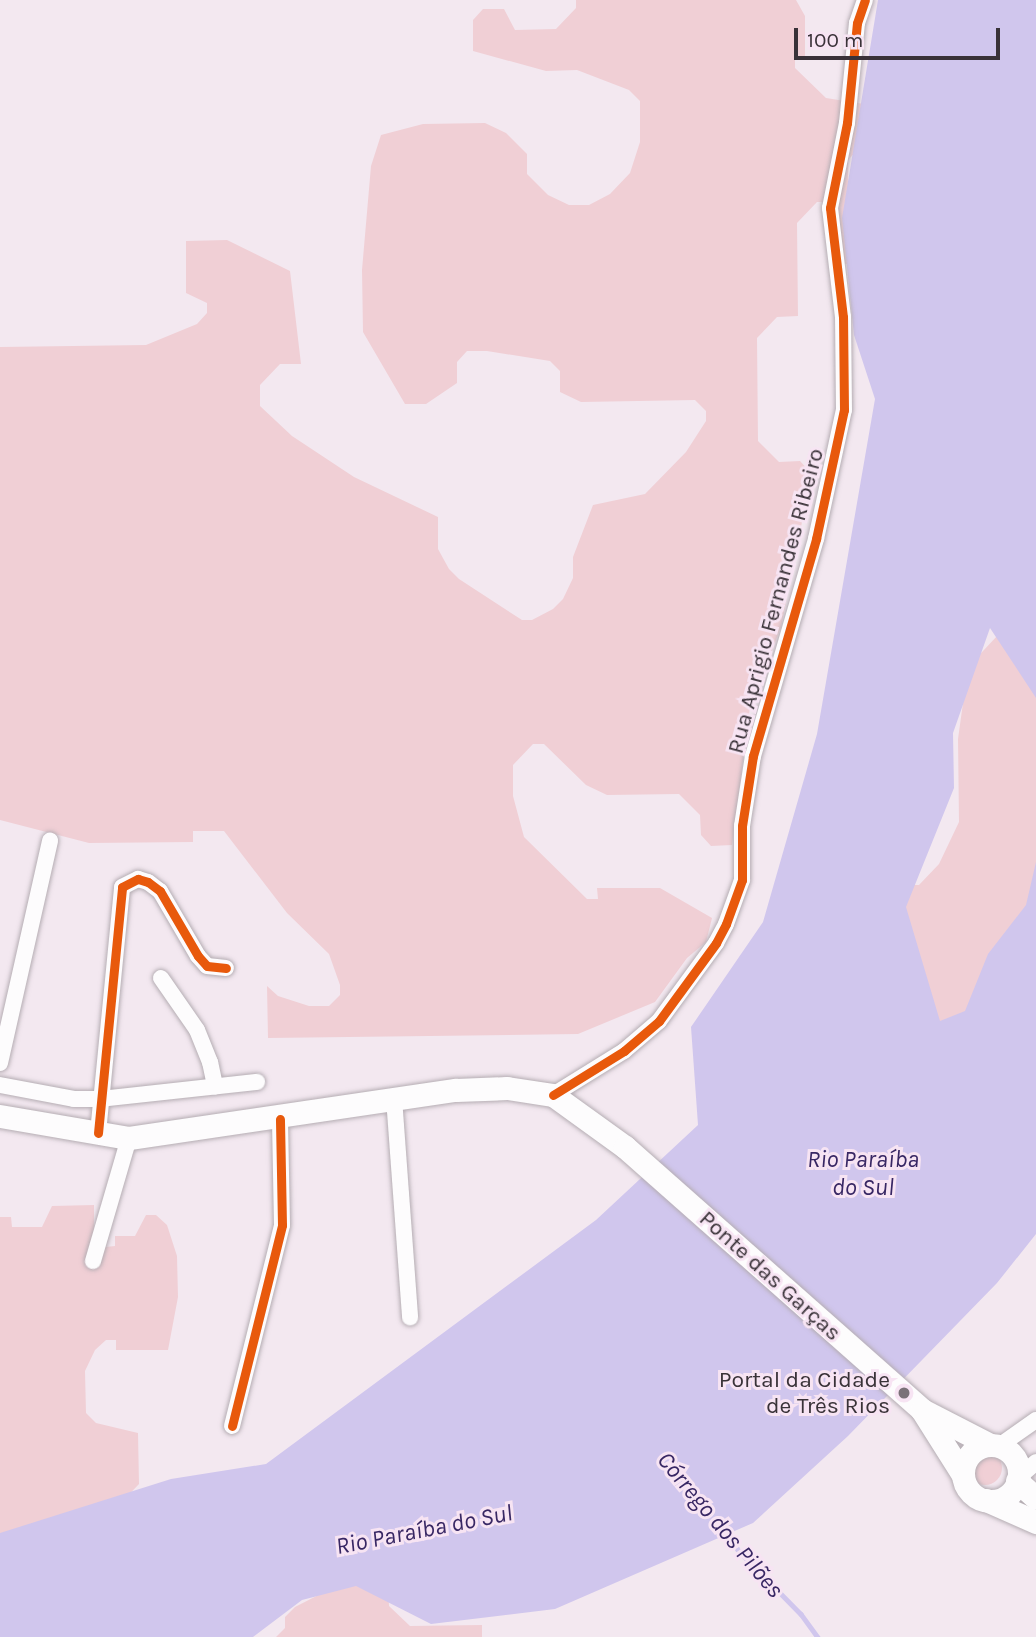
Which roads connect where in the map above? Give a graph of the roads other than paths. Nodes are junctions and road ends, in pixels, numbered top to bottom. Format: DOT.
graph roads {
  1 [pos="865,0"];
  2 [pos="50,841"];
  3 [pos="226,968"];
  4 [pos="161,978"];
  5 [pos="0,1063"];
  6 [pos="257,1082"];
  7 [pos="0,1085"];
  8 [pos="215,1086"];
  9 [pos="553,1095"];
  10 [pos="394,1098"];
  11 [pos="100,1100"];
  12 [pos="0,1116"];
  13 [pos="280,1118"];
  14 [pos="98,1133"];
  15 [pos="129,1139"];
  16 [pos="93,1261"];
  17 [pos="410,1317"];
  18 [pos="918,1407"];
  19 [pos="1036,1420"];
  20 [pos="232,1426"];
  21 [pos="995,1446"];
  22 [pos="1024,1473"];
  23 [pos="962,1475"];
  24 [pos="1036,1498"];
  25 [pos="986,1500"];
  26 [pos="1036,1522"];
  1 -- 9 [label="street, Rua Aprigio Fernandes Ribeiro"];
  2 -- 5 [label="street"];
  3 -- 11 [label="street"];
  4 -- 8 [label="street"];
  6 -- 8 [label="street"];
  7 -- 11 [label="street"];
  8 -- 11 [label="street"];
  9 -- 10 [label="main road"];
  9 -- 18 [label="main road, Ponte das Garças"];
  10 -- 13 [label="main road"];
  10 -- 17 [label="street"];
  11 -- 14 [label="street"];
  12 -- 14 [label="main road"];
  13 -- 15 [label="main road"];
  13 -- 20 [label="street"];
  14 -- 15 [label="main road"];
  15 -- 16 [label="street"];
  18 -- 21 [label="main road"];
  18 -- 23 [label="main road"];
  19 -- 21 [label="street"];
  21 -- 22 [label="main road"];
  21 -- 23 [label="main road"];
  22 -- 24 [label="main road"];
  22 -- 25 [label="main road"];
  23 -- 25 [label="main road"];
  25 -- 26 [label="main road"];
}
